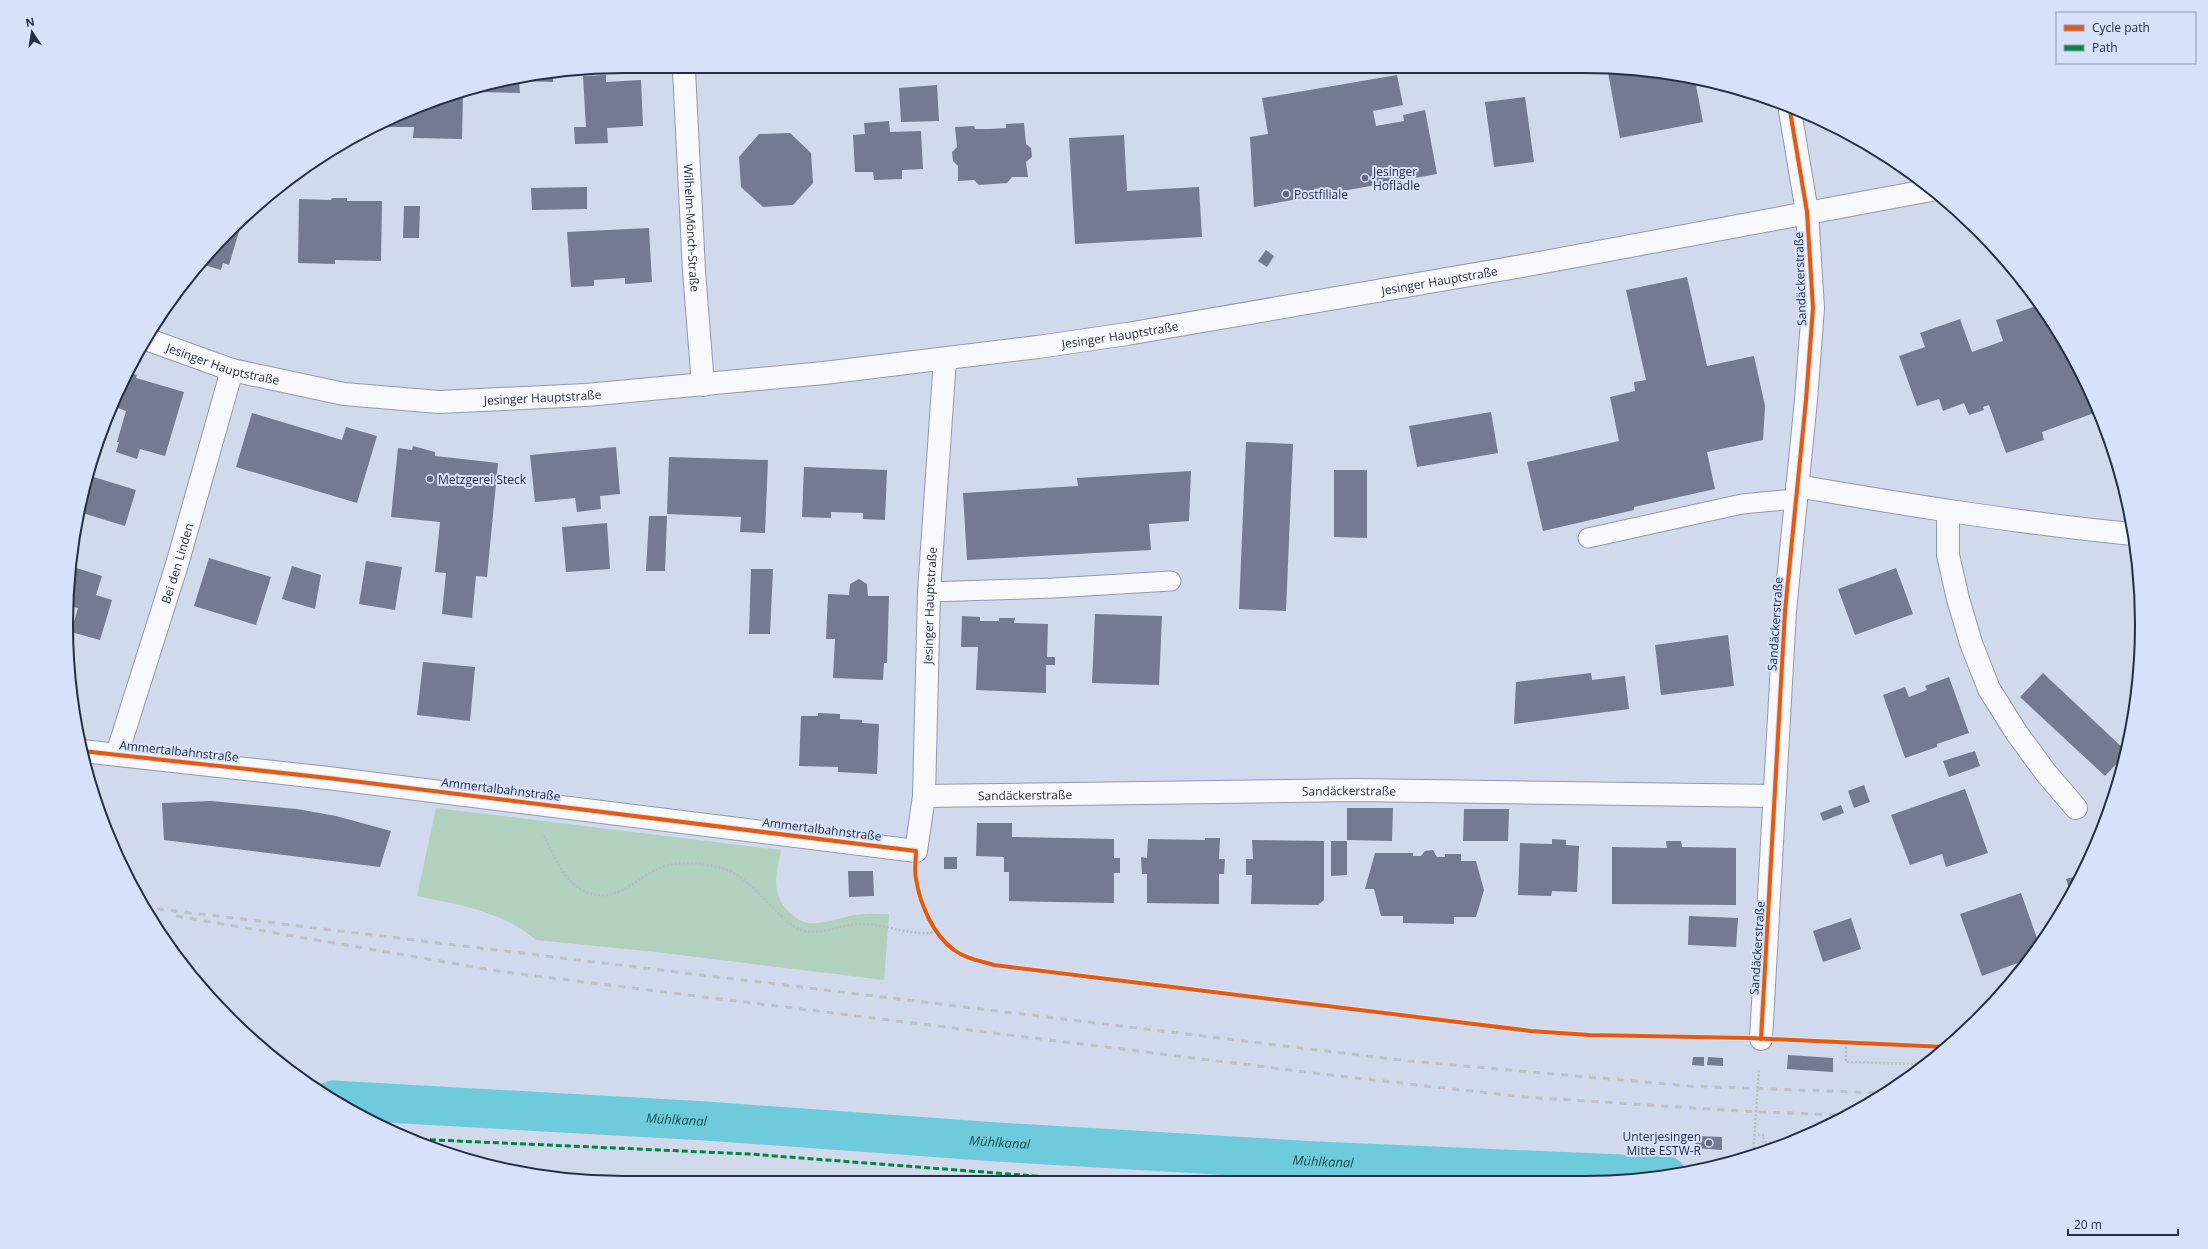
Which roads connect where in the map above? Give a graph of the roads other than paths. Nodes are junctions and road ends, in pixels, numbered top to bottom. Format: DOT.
graph roads {
  1 [pos="684,73"];
  2 [pos="1791,113"];
  3 [pos="1924,191"];
  4 [pos="1807,212"];
  5 [pos="151,342"];
  6 [pos="945,359"];
  7 [pos="232,370"];
  8 [pos="703,385"];
  9 [pos="1796,493"];
  10 [pos="1948,512"];
  11 [pos="2127,533"];
  12 [pos="1588,538"];
  13 [pos="1171,580"];
  14 [pos="929,592"];
  15 [pos="88,752"];
  16 [pos="117,754"];
  17 [pos="924,796"];
  18 [pos="1774,796"];
  19 [pos="2076,808"];
  20 [pos="916,851"];
  21 [pos="1761,1039"];
  1 -- 8 [label="street, Wilhelm-Mönch-Straße"];
  2 -- 4 [label="street, Sandäckerstraße"];
  3 -- 4 [label="street, Jesinger Hauptstraße"];
  4 -- 6 [label="street, Jesinger Hauptstraße"];
  4 -- 9 [label="street, Sandäckerstraße"];
  5 -- 7 [label="street, Jesinger Hauptstraße"];
  6 -- 8 [label="street, Jesinger Hauptstraße"];
  6 -- 14 [label="street, Jesinger Hauptstraße"];
  7 -- 8 [label="street, Jesinger Hauptstraße"];
  7 -- 16 [label="street, Bei den Linden"];
  9 -- 10 [label="street"];
  9 -- 12 [label="lane"];
  9 -- 18 [label="street, Sandäckerstraße"];
  10 -- 11 [label="street"];
  10 -- 19 [label="street"];
  13 -- 14 [label="lane"];
  14 -- 17 [label="street, Jesinger Hauptstraße"];
  15 -- 16 [label="street, Ammertalbahnstraße"];
  16 -- 20 [label="street, Ammertalbahnstraße"];
  17 -- 18 [label="street, Sandäckerstraße"];
  17 -- 20 [label="street, Jesinger Hauptstraße"];
  18 -- 21 [label="street, Sandäckerstraße"];
}
